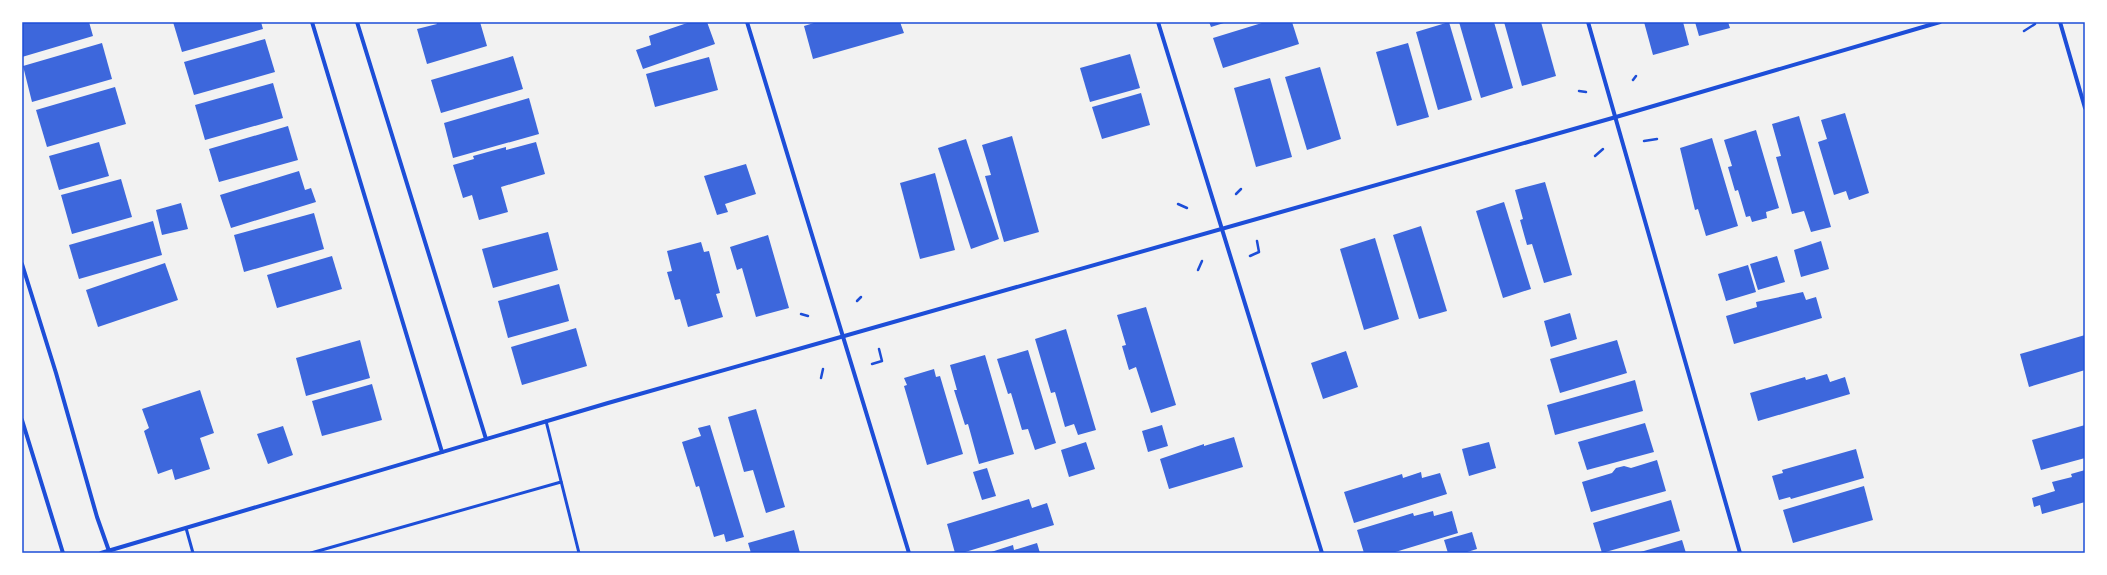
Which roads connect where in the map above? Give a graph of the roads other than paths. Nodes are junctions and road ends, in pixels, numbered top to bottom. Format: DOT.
graph roads {
  1 [pos="312,22"];
  2 [pos="357,22"];
  3 [pos="747,22"];
  4 [pos="1158,22"];
  5 [pos="1588,22"];
  6 [pos="1940,22"];
  7 [pos="2060,22"];
  8 [pos="2085,108"];
  9 [pos="1616,117"];
  10 [pos="1221,228"];
  11 [pos="22,264"];
  12 [pos="842,337"];
  13 [pos="22,420"];
  14 [pos="546,421"];
  15 [pos="486,439"];
  16 [pos="442,452"];
  17 [pos="561,482"];
  18 [pos="186,528"];
  19 [pos="109,550"];
  20 [pos="63,553"];
  21 [pos="101,553"];
  22 [pos="193,553"];
  23 [pos="311,553"];
  24 [pos="579,553"];
  25 [pos="909,553"];
  26 [pos="1322,553"];
  27 [pos="1740,553"];
  1 -- 16 [label="street"];
  2 -- 15 [label="street"];
  3 -- 12 [label="street"];
  4 -- 10 [label="street"];
  5 -- 9 [label="street"];
  6 -- 9 [label="street"];
  7 -- 8 [label="street"];
  9 -- 10 [label="street"];
  9 -- 27 [label="street"];
  10 -- 12 [label="street"];
  10 -- 26 [label="street"];
  11 -- 19 [label="street"];
  12 -- 14 [label="street"];
  12 -- 25 [label="street"];
  13 -- 20 [label="street"];
  14 -- 15 [label="street"];
  14 -- 17 [label="lane"];
  15 -- 16 [label="street"];
  16 -- 18 [label="street"];
  17 -- 23 [label="lane"];
  17 -- 24 [label="lane"];
  18 -- 19 [label="street"];
  18 -- 22 [label="lane"];
  19 -- 21 [label="street"];
}
